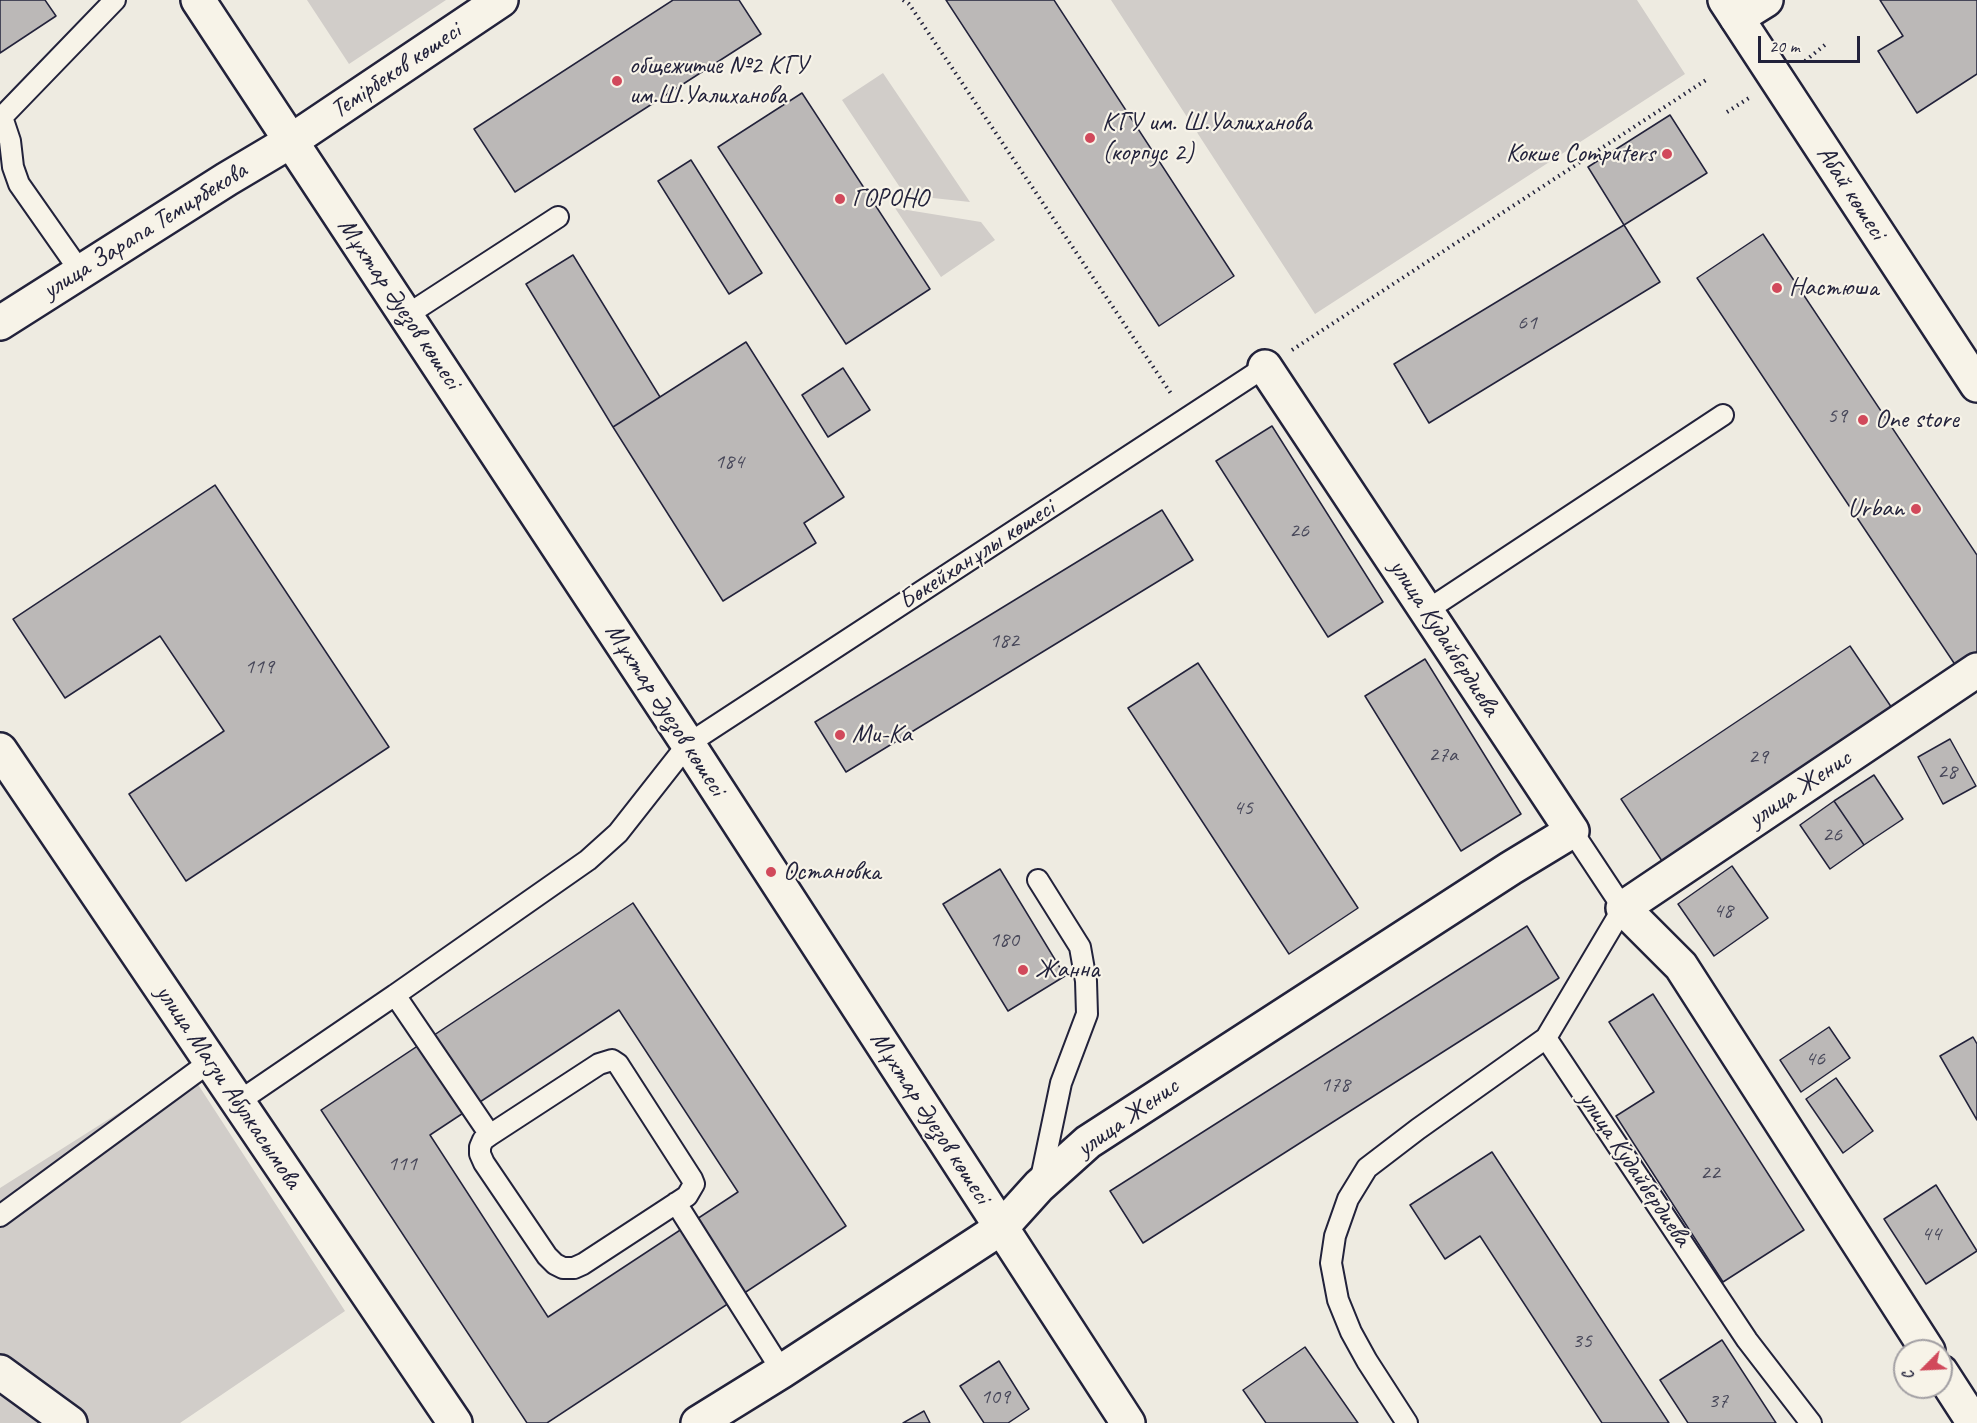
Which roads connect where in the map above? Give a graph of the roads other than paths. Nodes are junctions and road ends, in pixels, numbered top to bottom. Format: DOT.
graph roads {
  1 [pos="115,0"];
  2 [pos="198,0"];
  3 [pos="501,0"];
  4 [pos="1766,0"];
  5 [pos="1731,9"];
  6 [pos="1,115"];
  7 [pos="291,141"];
  8 [pos="558,217"];
  9 [pos="80,271"];
  10 [pos="407,315"];
  11 [pos="0,322"];
  12 [pos="1265,367"];
  13 [pos="1977,385"];
  14 [pos="1723,415"];
  15 [pos="1426,611"];
  16 [pos="1977,670"];
  17 [pos="688,744"];
  18 [pos="0,750"];
  19 [pos="1572,831"];
  20 [pos="1038,880"];
  21 [pos="1623,908"];
  22 [pos="395,995"];
  23 [pos="1546,1038"];
  24 [pos="211,1061"];
  25 [pos="238,1102"];
  26 [pos="490,1135"];
  27 [pos="1039,1186"];
  28 [pos="676,1203"];
  29 [pos="0,1216"];
  30 [pos="1001,1228"];
  31 [pos="1920,1339"];
  32 [pos="782,1371"];
  33 [pos="0,1372"];
  34 [pos="1953,1391"];
  35 [pos="70,1423"];
  36 [pos="455,1423"];
  37 [pos="698,1423"];
  38 [pos="1128,1423"];
  39 [pos="1407,1423"];
  40 [pos="1811,1423"];
  41 [pos="1974,1423"];
  1 -- 6 [label="lane"];
  2 -- 7 [label="street, Мұхтар Әуезов көшесі"];
  3 -- 7 [label="street, Темірбеков көшесі"];
  4 -- 5 [label="street"];
  5 -- 13 [label="street, Абай көшесі"];
  6 -- 9 [label="lane"];
  7 -- 9 [label="street, улица Зарапа Темирбекова"];
  7 -- 10 [label="street, Мұхтар Әуезов көшесі"];
  8 -- 10 [label="lane"];
  9 -- 11 [label="street, улица Зарапа Темирбекова"];
  10 -- 17 [label="street, Мұхтар Әуезов көшесі"];
  12 -- 15 [label="street, улица Кудайбердиева"];
  12 -- 17 [label="lane, Бөкейханұлы көшесі"];
  14 -- 15 [label="lane"];
  15 -- 19 [label="street, улица Кудайбердиева"];
  16 -- 21 [label="street, улица Женис"];
  17 -- 22 [label="lane, Бөкейханұлы көшесі"];
  17 -- 30 [label="street, Мұхтар Әуезов көшесі"];
  18 -- 24 [label="street, улица Магзи Абулкасымова"];
  19 -- 21 [label="lane, улица Кудайбердиева"];
  19 -- 27 [label="street, улица Женис"];
  20 -- 27 [label="lane"];
  21 -- 23 [label="lane"];
  21 -- 31 [label="street, улица Кудайбердиева"];
  22 -- 25 [label="lane, Бөкейханұлы көшесі"];
  22 -- 26 [label="lane"];
  23 -- 39 [label="lane"];
  23 -- 40 [label="lane, улица Кудайбердиева"];
  24 -- 25 [label="street, улица Магзи Абулкасымова"];
  24 -- 29 [label="lane"];
  25 -- 36 [label="street, улица Магзи Абулкасымова"];
  26 -- 28 [label="lane"];
  26 -- 28 [label="lane"];
  27 -- 30 [label="street, улица Женис"];
  28 -- 32 [label="lane"];
  30 -- 32 [label="street, улица Женис"];
  30 -- 38 [label="street, Мұхтар Әуезов көшесі"];
  32 -- 37 [label="street, улица Женис"];
  33 -- 35 [label="street"];
  34 -- 41 [label="street"];
}
